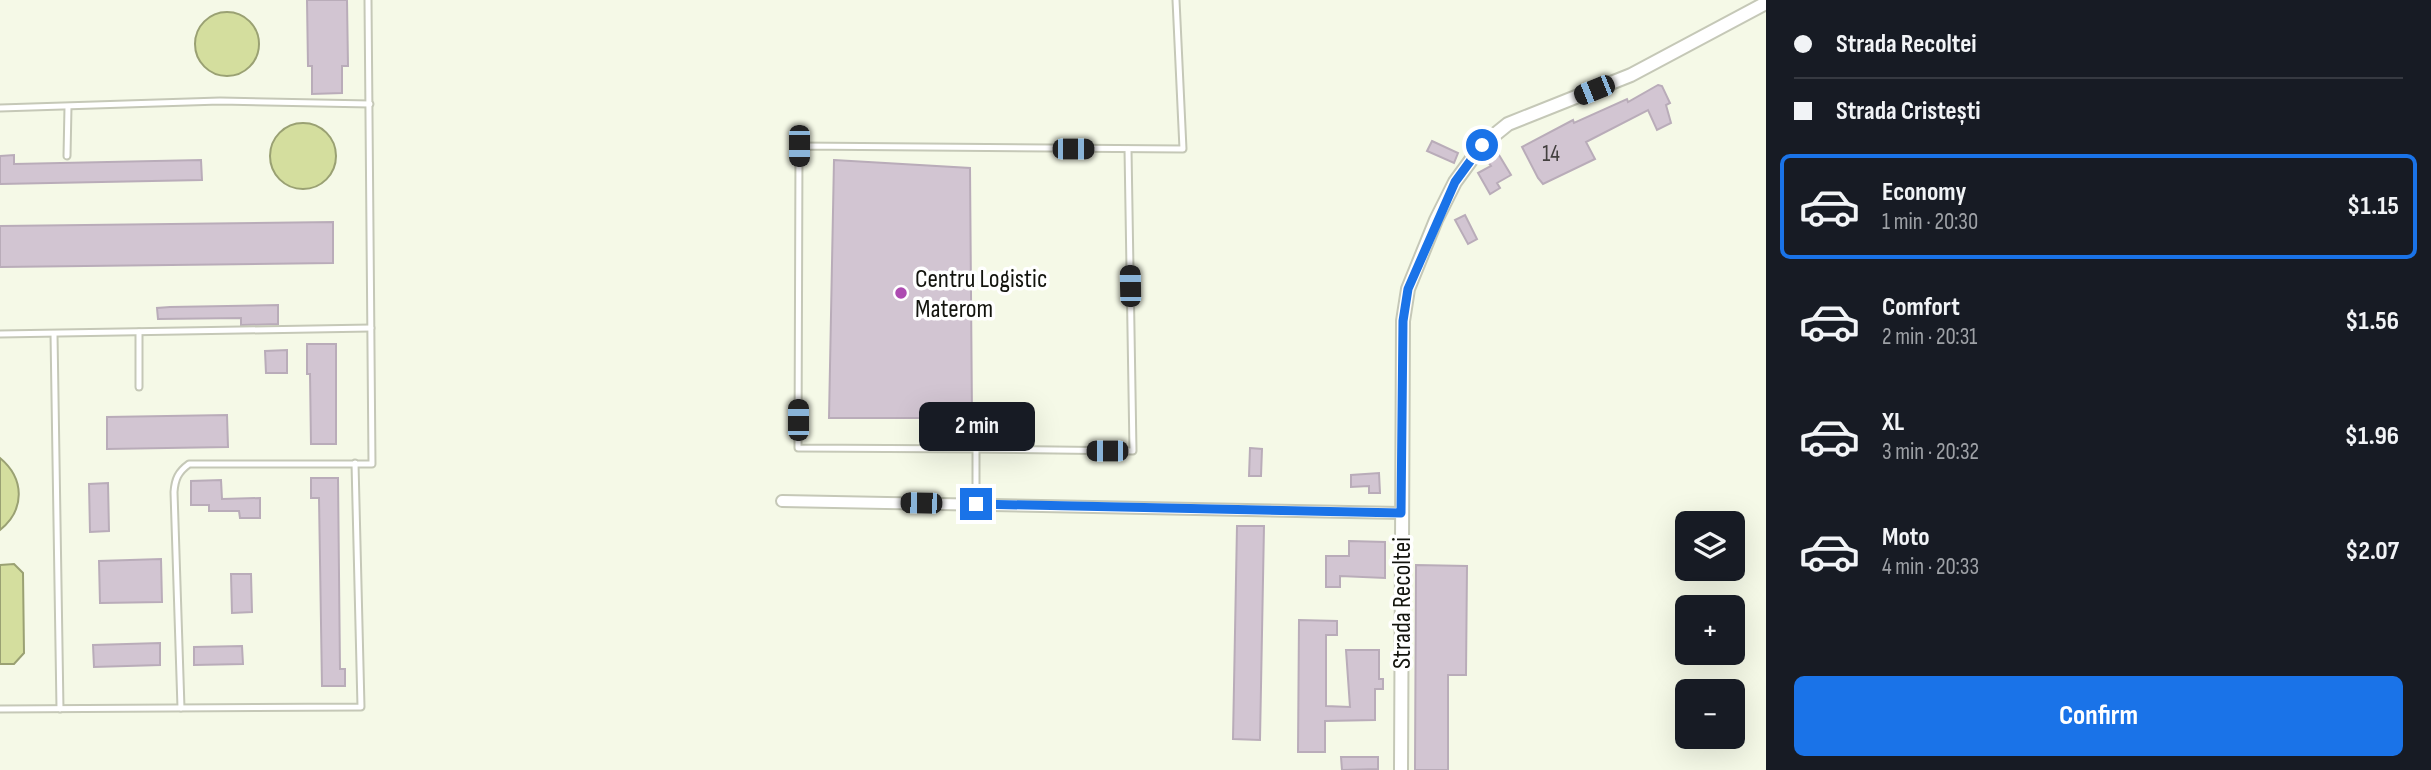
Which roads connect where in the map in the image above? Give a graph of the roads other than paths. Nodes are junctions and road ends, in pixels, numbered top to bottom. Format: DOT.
graph roads {
  1 [pos="368,0"];
  2 [pos="1176,0"];
  3 [pos="1766,3"];
  4 [pos="370,104"];
  5 [pos="68,107"];
  6 [pos="0,108"];
  7 [pos="1128,149"];
  8 [pos="67,156"];
  9 [pos="371,328"];
  10 [pos="139,332"];
  11 [pos="0,334"];
  12 [pos="54,334"];
  13 [pos="139,387"];
  14 [pos="976,449"];
  15 [pos="355,463"];
  16 [pos="782,501"];
  17 [pos="976,504"];
  18 [pos="1401,513"];
  19 [pos="181,708"];
  20 [pos="0,709"];
  21 [pos="60,709"];
  22 [pos="1401,770"];
  1 -- 4 [label="lane"];
  2 -- 7 [label="lane"];
  3 -- 18 [label="street, Strada Recoltei"];
  4 -- 5 [label="lane"];
  4 -- 9 [label="lane"];
  5 -- 6 [label="lane"];
  5 -- 8 [label="lane"];
  7 -- 14 [label="lane"];
  7 -- 14 [label="lane"];
  9 -- 10 [label="lane"];
  9 -- 15 [label="lane"];
  10 -- 12 [label="lane"];
  10 -- 13 [label="lane"];
  11 -- 12 [label="lane"];
  12 -- 21 [label="lane"];
  14 -- 17 [label="lane"];
  15 -- 19 [label="lane"];
  15 -- 19 [label="lane"];
  16 -- 17 [label="street"];
  17 -- 18 [label="street"];
  18 -- 22 [label="street, Strada Recoltei"];
  19 -- 21 [label="lane"];
  20 -- 21 [label="lane"];
}
